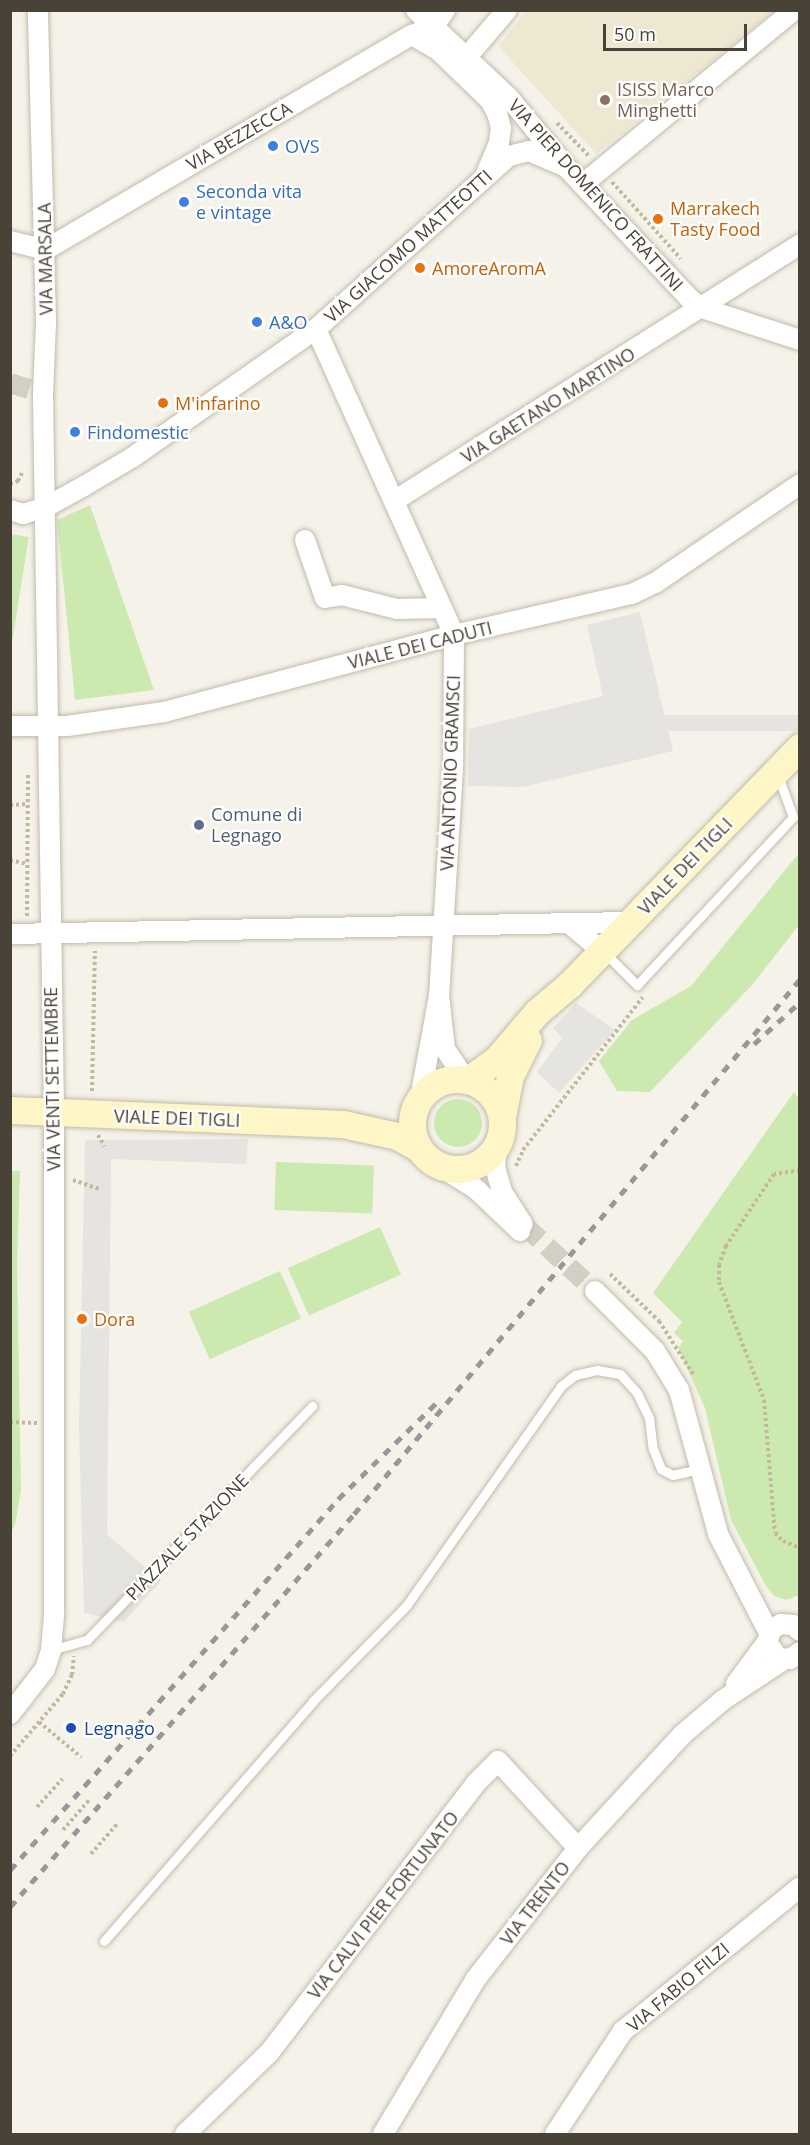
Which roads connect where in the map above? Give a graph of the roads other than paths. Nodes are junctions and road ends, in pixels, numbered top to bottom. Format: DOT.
graph roads {
  1 [pos="38,10"];
  2 [pos="416,10"];
  3 [pos="507,10"];
  4 [pos="795,10"];
  5 [pos="440,18"];
  6 [pos="412,35"];
  7 [pos="462,62"];
  8 [pos="566,167"];
  9 [pos="485,174"];
  10 [pos="583,184"];
  11 [pos="10,241"];
  12 [pos="800,244"];
  13 [pos="45,250"];
  14 [pos="702,308"];
  15 [pos="316,329"];
  16 [pos="796,340"];
  17 [pos="800,483"];
  18 [pos="394,501"];
  19 [pos="46,507"];
  20 [pos="10,510"];
  21 [pos="305,540"];
  22 [pos="442,608"];
  23 [pos="454,635"];
  24 [pos="10,726"];
  25 [pos="48,726"];
  26 [pos="800,747"];
  27 [pos="776,771"];
  28 [pos="630,922"];
  29 [pos="443,923"];
  30 [pos="570,924"];
  31 [pos="49,932"];
  32 [pos="10,934"];
  33 [pos="602,951"];
  34 [pos="570,984"];
  35 [pos="439,995"];
  36 [pos="467,1079"];
  37 [pos="418,1102"];
  38 [pos="10,1110"];
  39 [pos="54,1112"];
  40 [pos="502,1118"];
  41 [pos="343,1124"];
  42 [pos="497,1145"];
  43 [pos="429,1157"];
  44 [pos="595,1291"];
  45 [pos="312,1406"];
  46 [pos="698,1469"];
  47 [pos="749,1590"];
  48 [pos="793,1623"];
  49 [pos="768,1638"];
  50 [pos="51,1650"];
  51 [pos="793,1660"];
  52 [pos="723,1700"];
  53 [pos="10,1714"];
  54 [pos="579,1848"];
  55 [pos="800,1887"];
  56 [pos="104,1941"];
  57 [pos="185,2134"];
  58 [pos="383,2134"];
  59 [pos="555,2134"];
  1 -- 13 [label="street, VIA MARSALA"];
  2 -- 5 [label="street, VIA PIER DOMENICO FRATTINI"];
  3 -- 7 [label="street"];
  4 -- 10 [label="street"];
  5 -- 6 [label="street, VIA BEZZECCA"];
  5 -- 7 [label="street, VIA PIER DOMENICO FRATTINI"];
  6 -- 7 [label="street"];
  6 -- 13 [label="street, VIA BEZZECCA"];
  7 -- 8 [label="street, VIA PIER DOMENICO FRATTINI"];
  7 -- 9 [label="street"];
  8 -- 9 [label="street, VIA GIACOMO MATTEOTTI"];
  8 -- 10 [label="street, VIA PIER DOMENICO FRATTINI"];
  9 -- 15 [label="street, VIA GIACOMO MATTEOTTI"];
  10 -- 14 [label="street, VIA PIER DOMENICO FRATTINI"];
  11 -- 13 [label="street"];
  12 -- 14 [label="street, VIA GAETANO MARTINO"];
  13 -- 19 [label="street, VIA MARSALA"];
  14 -- 16 [label="street, VIA PIER DOMENICO FRATTINI"];
  14 -- 18 [label="street, VIA GAETANO MARTINO"];
  15 -- 18 [label="street, VIA ANTONIO GRAMSCI"];
  15 -- 19 [label="street, VIA GIACOMO MATTEOTTI"];
  17 -- 23 [label="street, VIALE DEI CADUTI"];
  18 -- 22 [label="street, VIA ANTONIO GRAMSCI"];
  19 -- 20 [label="street, VIA GIACOMO MATTEOTTI"];
  19 -- 25 [label="street, VIA VENTI SETTEMBRE"];
  21 -- 22 [label="street"];
  22 -- 23 [label="street, VIA ANTONIO GRAMSCI"];
  23 -- 25 [label="street, VIALE DEI CADUTI"];
  23 -- 29 [label="street, VIA ANTONIO GRAMSCI"];
  24 -- 25 [label="street, VIALE DEI CADUTI"];
  25 -- 31 [label="street, VIA VENTI SETTEMBRE"];
  26 -- 27 [label="street, VIALE DEI TIGLI"];
  27 -- 28 [label="street, VIALE DEI TIGLI"];
  27 -- 33 [label="lane"];
  28 -- 30 [label="street"];
  28 -- 33 [label="street, VIALE DEI TIGLI"];
  29 -- 30 [label="street"];
  29 -- 31 [label="street"];
  29 -- 35 [label="street, VIA ANTONIO GRAMSCI"];
  30 -- 33 [label="street"];
  31 -- 32 [label="street"];
  31 -- 39 [label="street, VIA VENTI SETTEMBRE"];
  33 -- 34 [label="street, VIALE DEI TIGLI"];
  34 -- 36 [label="street, VIALE DEI TIGLI"];
  34 -- 40 [label="street, VIALE DEI TIGLI"];
  35 -- 36 [label="street, VIA ANTONIO GRAMSCI"];
  35 -- 37 [label="street, VIA ANTONIO GRAMSCI"];
  36 -- 37 [label="street, VIALE DEI TIGLI"];
  36 -- 40 [label="street"];
  37 -- 41 [label="street, VIALE DEI TIGLI"];
  37 -- 43 [label="street"];
  38 -- 39 [label="street, VIALE DEI TIGLI"];
  39 -- 41 [label="street, VIALE DEI TIGLI"];
  39 -- 50 [label="street, VIA VENTI SETTEMBRE"];
  40 -- 42 [label="street, VIALE DEI TIGLI"];
  41 -- 43 [label="street, VIALE DEI TIGLI"];
  42 -- 43 [label="street, VIALE DEI TIGLI"];
  42 -- 43 [label="street"];
  44 -- 46 [label="street"];
  45 -- 50 [label="lane, PIAZZALE STAZIONE"];
  46 -- 47 [label="street"];
  46 -- 56 [label="lane"];
  47 -- 48 [label="street"];
  47 -- 49 [label="street"];
  48 -- 49 [label="street"];
  49 -- 51 [label="street"];
  49 -- 52 [label="street, VIA TRENTO"];
  50 -- 53 [label="street"];
  51 -- 52 [label="street, VIA TRENTO"];
  52 -- 54 [label="street, VIA TRENTO"];
  54 -- 57 [label="street, VIA CALVI PIER FORTUNATO"];
  54 -- 58 [label="street, VIA TRENTO"];
  55 -- 59 [label="street, VIA FABIO FILZI"];
}
